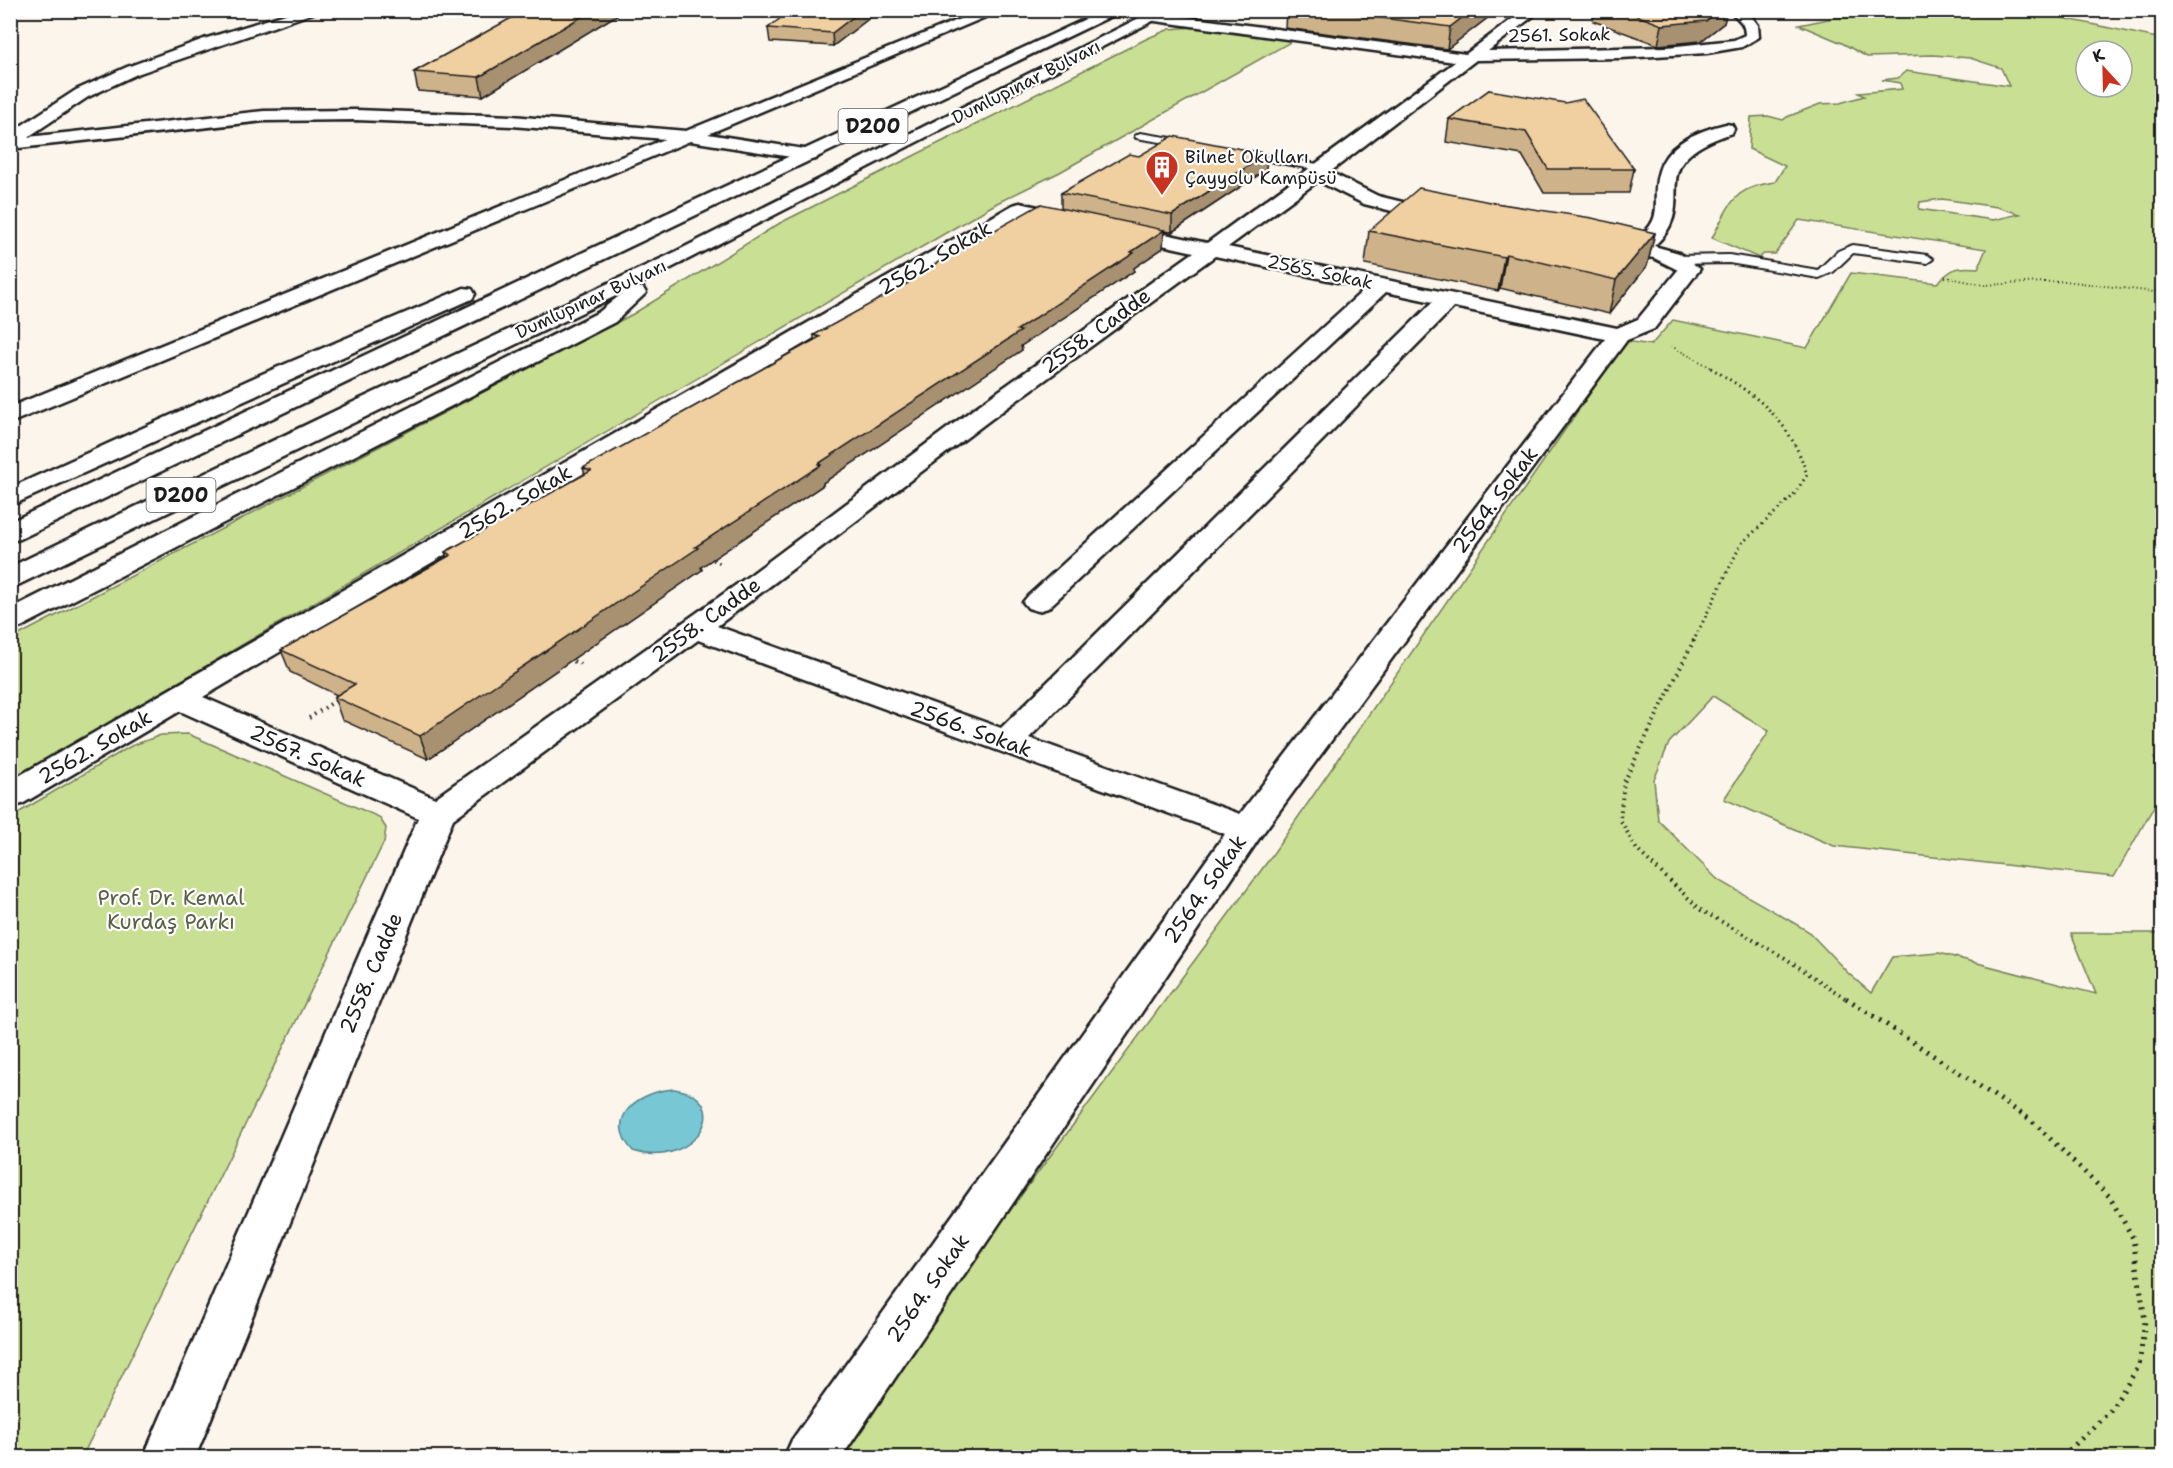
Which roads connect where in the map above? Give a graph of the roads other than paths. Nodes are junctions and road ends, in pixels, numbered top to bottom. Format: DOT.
graph roads {
  1 [pos="315,10"];
  2 [pos="995,10"];
  3 [pos="1117,10"];
  4 [pos="1534,10"];
  5 [pos="1736,10"];
  6 [pos="1225,12"];
  7 [pos="1161,14"];
  8 [pos="1471,57"];
  9 [pos="1726,129"];
  10 [pos="689,136"];
  11 [pos="1140,136"];
  12 [pos="10,143"];
  13 [pos="1197,146"];
  14 [pos="1232,152"];
  15 [pos="810,155"];
  16 [pos="1320,170"];
  17 [pos="1020,209"];
  18 [pos="1458,221"];
  19 [pos="627,239"];
  20 [pos="1584,242"];
  21 [pos="1210,249"];
  22 [pos="1636,249"];
  23 [pos="676,259"];
  24 [pos="1927,259"];
  25 [pos="1676,260"];
  26 [pos="1381,286"];
  27 [pos="1448,300"];
  28 [pos="1626,333"];
  29 [pos="10,416"];
  30 [pos="10,498"];
  31 [pos="10,532"];
  32 [pos="10,578"];
  33 [pos="1038,602"];
  34 [pos="10,621"];
  35 [pos="694,628"];
  36 [pos="178,698"];
  37 [pos="1006,742"];
  38 [pos="10,796"];
  39 [pos="438,813"];
  40 [pos="1247,829"];
  41 [pos="169,1458"];
  42 [pos="810,1458"];
  1 -- 12 [label="main road"];
  2 -- 10 [label="main road"];
  3 -- 15 [label="main road, Dumlupınar Bulvarı / D200"];
  4 -- 8 [label="main road, 2558. Cadde"];
  5 -- 8 [label="main road, 2561. Sokak"];
  6 -- 7 [label="main road"];
  7 -- 8 [label="main road"];
  7 -- 23 [label="main road, Dumlupınar Bulvarı / D200"];
  8 -- 16 [label="main road, 2558. Cadde"];
  9 -- 22 [label="main road"];
  10 -- 12 [label="main road"];
  10 -- 15 [label="main road"];
  10 -- 29 [label="main road"];
  11 -- 13 [label="lane"];
  14 -- 16 [label="lane"];
  15 -- 19 [label="main road, Dumlupınar Bulvarı / D200"];
  16 -- 18 [label="main road"];
  16 -- 21 [label="main road, 2558. Cadde"];
  17 -- 21 [label="main road, 2565. Sokak"];
  17 -- 36 [label="main road, 2562. Sokak"];
  19 -- 30 [label="main road"];
  19 -- 31 [label="main road, Dumlupınar Bulvarı / D200"];
  20 -- 22 [label="main road"];
  21 -- 26 [label="main road, 2565. Sokak"];
  21 -- 35 [label="main road, 2558. Cadde"];
  22 -- 25 [label="main road"];
  23 -- 32 [label="main road, Dumlupınar Bulvarı / D200"];
  23 -- 34 [label="main road"];
  24 -- 25 [label="lane"];
  25 -- 28 [label="main road, 2564. Sokak"];
  26 -- 27 [label="main road, 2565. Sokak"];
  26 -- 33 [label="main road"];
  27 -- 28 [label="main road, 2565. Sokak"];
  27 -- 37 [label="main road"];
  28 -- 40 [label="main road, 2564. Sokak"];
  35 -- 37 [label="main road, 2566. Sokak"];
  35 -- 39 [label="main road, 2558. Cadde"];
  36 -- 38 [label="main road, 2562. Sokak"];
  36 -- 39 [label="main road, 2567. Sokak"];
  37 -- 40 [label="main road, 2566. Sokak"];
  39 -- 41 [label="main road, 2558. Cadde"];
  40 -- 42 [label="main road, 2564. Sokak"];
}
